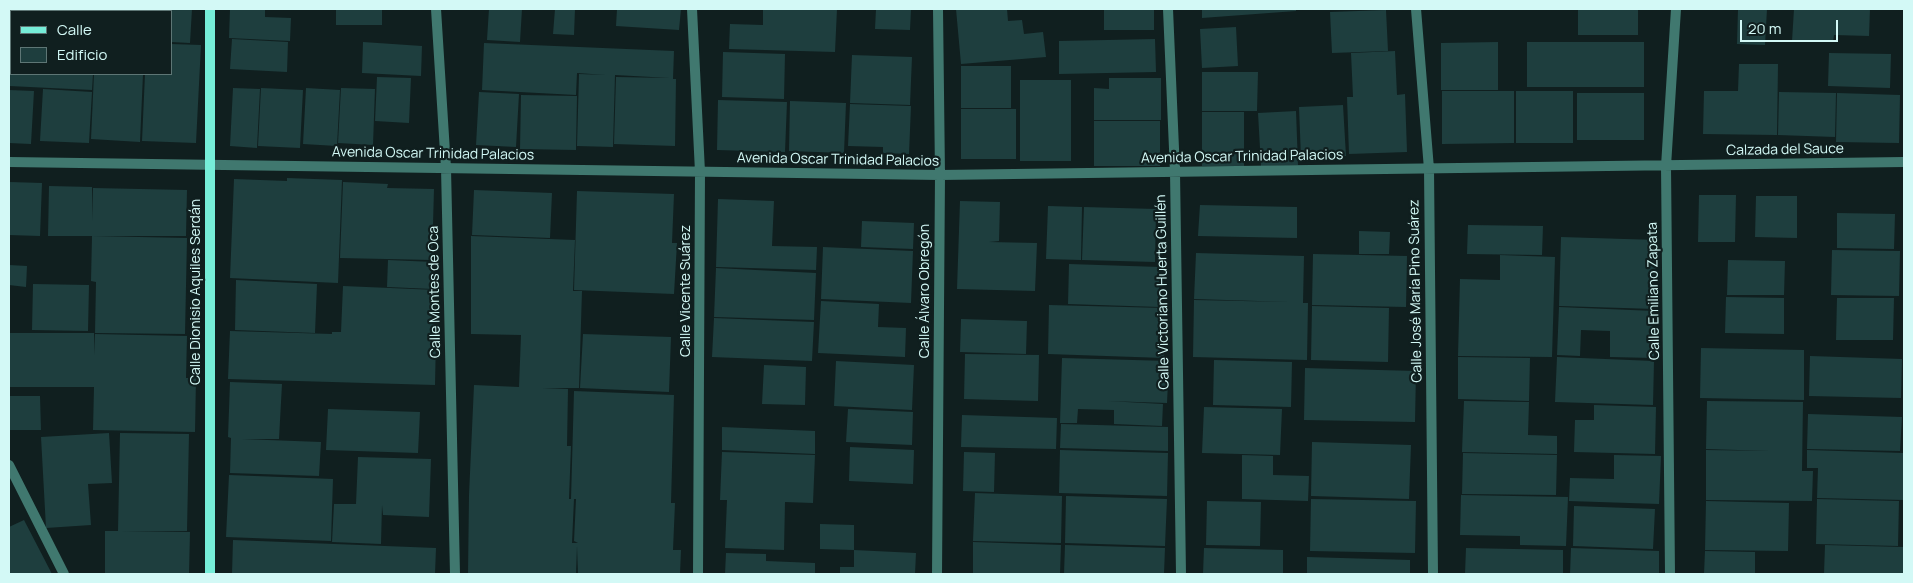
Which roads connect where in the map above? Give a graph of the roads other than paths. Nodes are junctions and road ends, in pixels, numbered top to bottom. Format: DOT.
graph roads {
  1 [pos="210,9"];
  2 [pos="436,9"];
  3 [pos="692,9"];
  4 [pos="938,9"];
  5 [pos="1168,9"];
  6 [pos="1416,9"];
  7 [pos="1676,9"];
  8 [pos="9,162"];
  9 [pos="1904,162"];
  10 [pos="209,164"];
  11 [pos="1666,166"];
  12 [pos="446,168"];
  13 [pos="1429,169"];
  14 [pos="700,172"];
  15 [pos="1175,172"];
  16 [pos="940,175"];
  17 [pos="9,465"];
  18 [pos="64,574"];
  19 [pos="210,574"];
  20 [pos="455,574"];
  21 [pos="698,574"];
  22 [pos="937,574"];
  23 [pos="1180,574"];
  24 [pos="1432,574"];
  25 [pos="1670,574"];
  1 -- 10 [label="street, Calle Dionisio Aquiles Serdán"];
  2 -- 12 [label="street, Calle Montes de Oca"];
  3 -- 14 [label="street, Calle Vicente Suárez"];
  4 -- 16 [label="street, Calle Álvaro Obregón"];
  5 -- 15 [label="street, Calle Victoriano Huerta Guillén"];
  6 -- 13 [label="street, Calle José María Pino Suárez"];
  7 -- 11 [label="street, Calle Emiliano Zapata"];
  8 -- 10 [label="street, Avenida Oscar Trinidad Palacios"];
  9 -- 11 [label="street, Calzada del Sauce"];
  10 -- 12 [label="street, Avenida Oscar Trinidad Palacios"];
  10 -- 19 [label="street, Calle Dionisio Aquiles Serdán"];
  11 -- 13 [label="street, Avenida Oscar Trinidad Palacios"];
  11 -- 25 [label="street, Calle Emiliano Zapata"];
  12 -- 14 [label="street, Avenida Oscar Trinidad Palacios"];
  12 -- 20 [label="street, Calle Montes de Oca"];
  13 -- 15 [label="street, Avenida Oscar Trinidad Palacios"];
  13 -- 24 [label="street, Calle José María Pino Suárez"];
  14 -- 16 [label="street, Avenida Oscar Trinidad Palacios"];
  14 -- 21 [label="street, Calle Vicente Suárez"];
  15 -- 16 [label="street, Avenida Oscar Trinidad Palacios"];
  15 -- 23 [label="street, Calle Victoriano Huerta Guillén"];
  16 -- 22 [label="street, Calle Álvaro Obregón"];
  17 -- 18 [label="street"];
}
